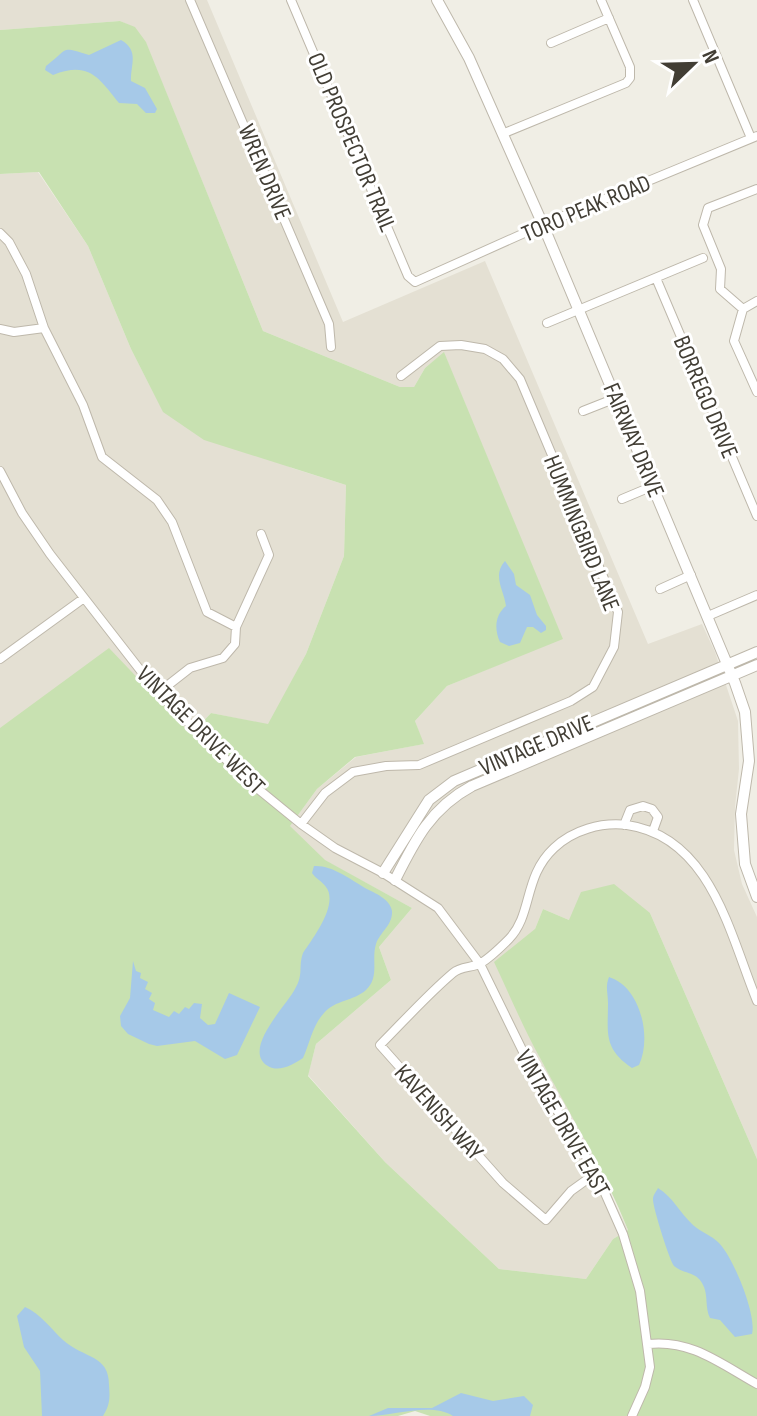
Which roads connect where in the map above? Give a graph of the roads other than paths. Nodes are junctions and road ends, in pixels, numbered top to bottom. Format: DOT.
graph roads {
  1 [pos="190,0"];
  2 [pos="291,0"];
  3 [pos="437,0"];
  4 [pos="601,0"];
  5 [pos="693,0"];
  6 [pos="609,18"];
  7 [pos="551,43"];
  8 [pos="502,134"];
  9 [pos="754,137"];
  10 [pos="757,189"];
  11 [pos="543,225"];
  12 [pos="0,233"];
  13 [pos="703,258"];
  14 [pos="656,278"];
  15 [pos="415,282"];
  16 [pos="757,301"];
  17 [pos="579,309"];
  18 [pos="743,309"];
  19 [pos="547,323"];
  20 [pos="44,328"];
  21 [pos="0,329"];
  22 [pos="331,347"];
  23 [pos="401,376"];
  24 [pos="757,392"];
  25 [pos="616,398"];
  26 [pos="583,411"];
  27 [pos="1,474"];
  28 [pos="653,486"];
  29 [pos="622,499"];
  30 [pos="757,516"];
  31 [pos="261,534"];
  32 [pos="691,575"];
  33 [pos="660,589"];
  34 [pos="757,595"];
  35 [pos="84,598"];
  36 [pos="708,616"];
  37 [pos="236,627"];
  38 [pos="757,652"];
  39 [pos="0,659"];
  40 [pos="728,664"];
  41 [pos="757,665"];
  42 [pos="732,676"];
  43 [pos="158,693"];
  44 [pos="301,824"];
  45 [pos="624,825"];
  46 [pos="653,831"];
  47 [pos="383,873"];
  48 [pos="395,880"];
  49 [pos="757,897"];
  50 [pos="480,964"];
  51 [pos="757,1001"];
  52 [pos="596,1173"];
  53 [pos="648,1344"];
  54 [pos="757,1384"];
  55 [pos="632,1416"];
  1 -- 22 [label="street, WREN DRIVE"];
  2 -- 15 [label="street, OLD PROSPECTOR TRAIL"];
  3 -- 8 [label="street, FAIRWAY DRIVE"];
  4 -- 6 [label="street"];
  5 -- 9 [label="street"];
  6 -- 7 [label="street"];
  6 -- 8 [label="street"];
  8 -- 11 [label="street, FAIRWAY DRIVE"];
  9 -- 11 [label="street, TORO PEAK ROAD"];
  10 -- 18 [label="street"];
  11 -- 15 [label="street, TORO PEAK ROAD"];
  11 -- 17 [label="street, FAIRWAY DRIVE"];
  12 -- 20 [label="street"];
  13 -- 14 [label="street"];
  14 -- 17 [label="street"];
  14 -- 30 [label="street, BORREGO DRIVE"];
  16 -- 18 [label="street"];
  17 -- 19 [label="street"];
  17 -- 25 [label="street, FAIRWAY DRIVE"];
  18 -- 24 [label="street"];
  20 -- 21 [label="street"];
  20 -- 37 [label="street"];
  23 -- 44 [label="street, HUMMINGBIRD LANE"];
  25 -- 26 [label="street"];
  25 -- 28 [label="street, FAIRWAY DRIVE"];
  27 -- 35 [label="street, VINTAGE DRIVE WEST"];
  28 -- 29 [label="street"];
  28 -- 32 [label="street, FAIRWAY DRIVE"];
  31 -- 37 [label="street"];
  32 -- 33 [label="street"];
  32 -- 36 [label="street, FAIRWAY DRIVE"];
  34 -- 36 [label="street"];
  35 -- 39 [label="street"];
  35 -- 43 [label="street, VINTAGE DRIVE WEST"];
  36 -- 40 [label="street, FAIRWAY DRIVE"];
  37 -- 43 [label="street"];
  38 -- 40 [label="street, VINTAGE DRIVE"];
  40 -- 42 [label="street, FAIRWAY DRIVE"];
  40 -- 47 [label="street, VINTAGE DRIVE"];
  41 -- 42 [label="street, VINTAGE DRIVE"];
  42 -- 48 [label="street, VINTAGE DRIVE"];
  42 -- 49 [label="street, FAIRWAY DRIVE"];
  43 -- 44 [label="street, VINTAGE DRIVE WEST"];
  44 -- 47 [label="street, VINTAGE DRIVE WEST"];
  45 -- 46 [label="street"];
  45 -- 46 [label="street"];
  45 -- 50 [label="street"];
  46 -- 51 [label="street"];
  47 -- 48 [label="street, VINTAGE DRIVE EAST"];
  48 -- 50 [label="street, VINTAGE DRIVE EAST"];
  50 -- 52 [label="street, VINTAGE DRIVE EAST"];
  50 -- 52 [label="street, KAVENISH WAY"];
  52 -- 53 [label="street, VINTAGE DRIVE EAST"];
  53 -- 54 [label="street"];
  53 -- 55 [label="street, VINTAGE DRIVE EAST"];
}
